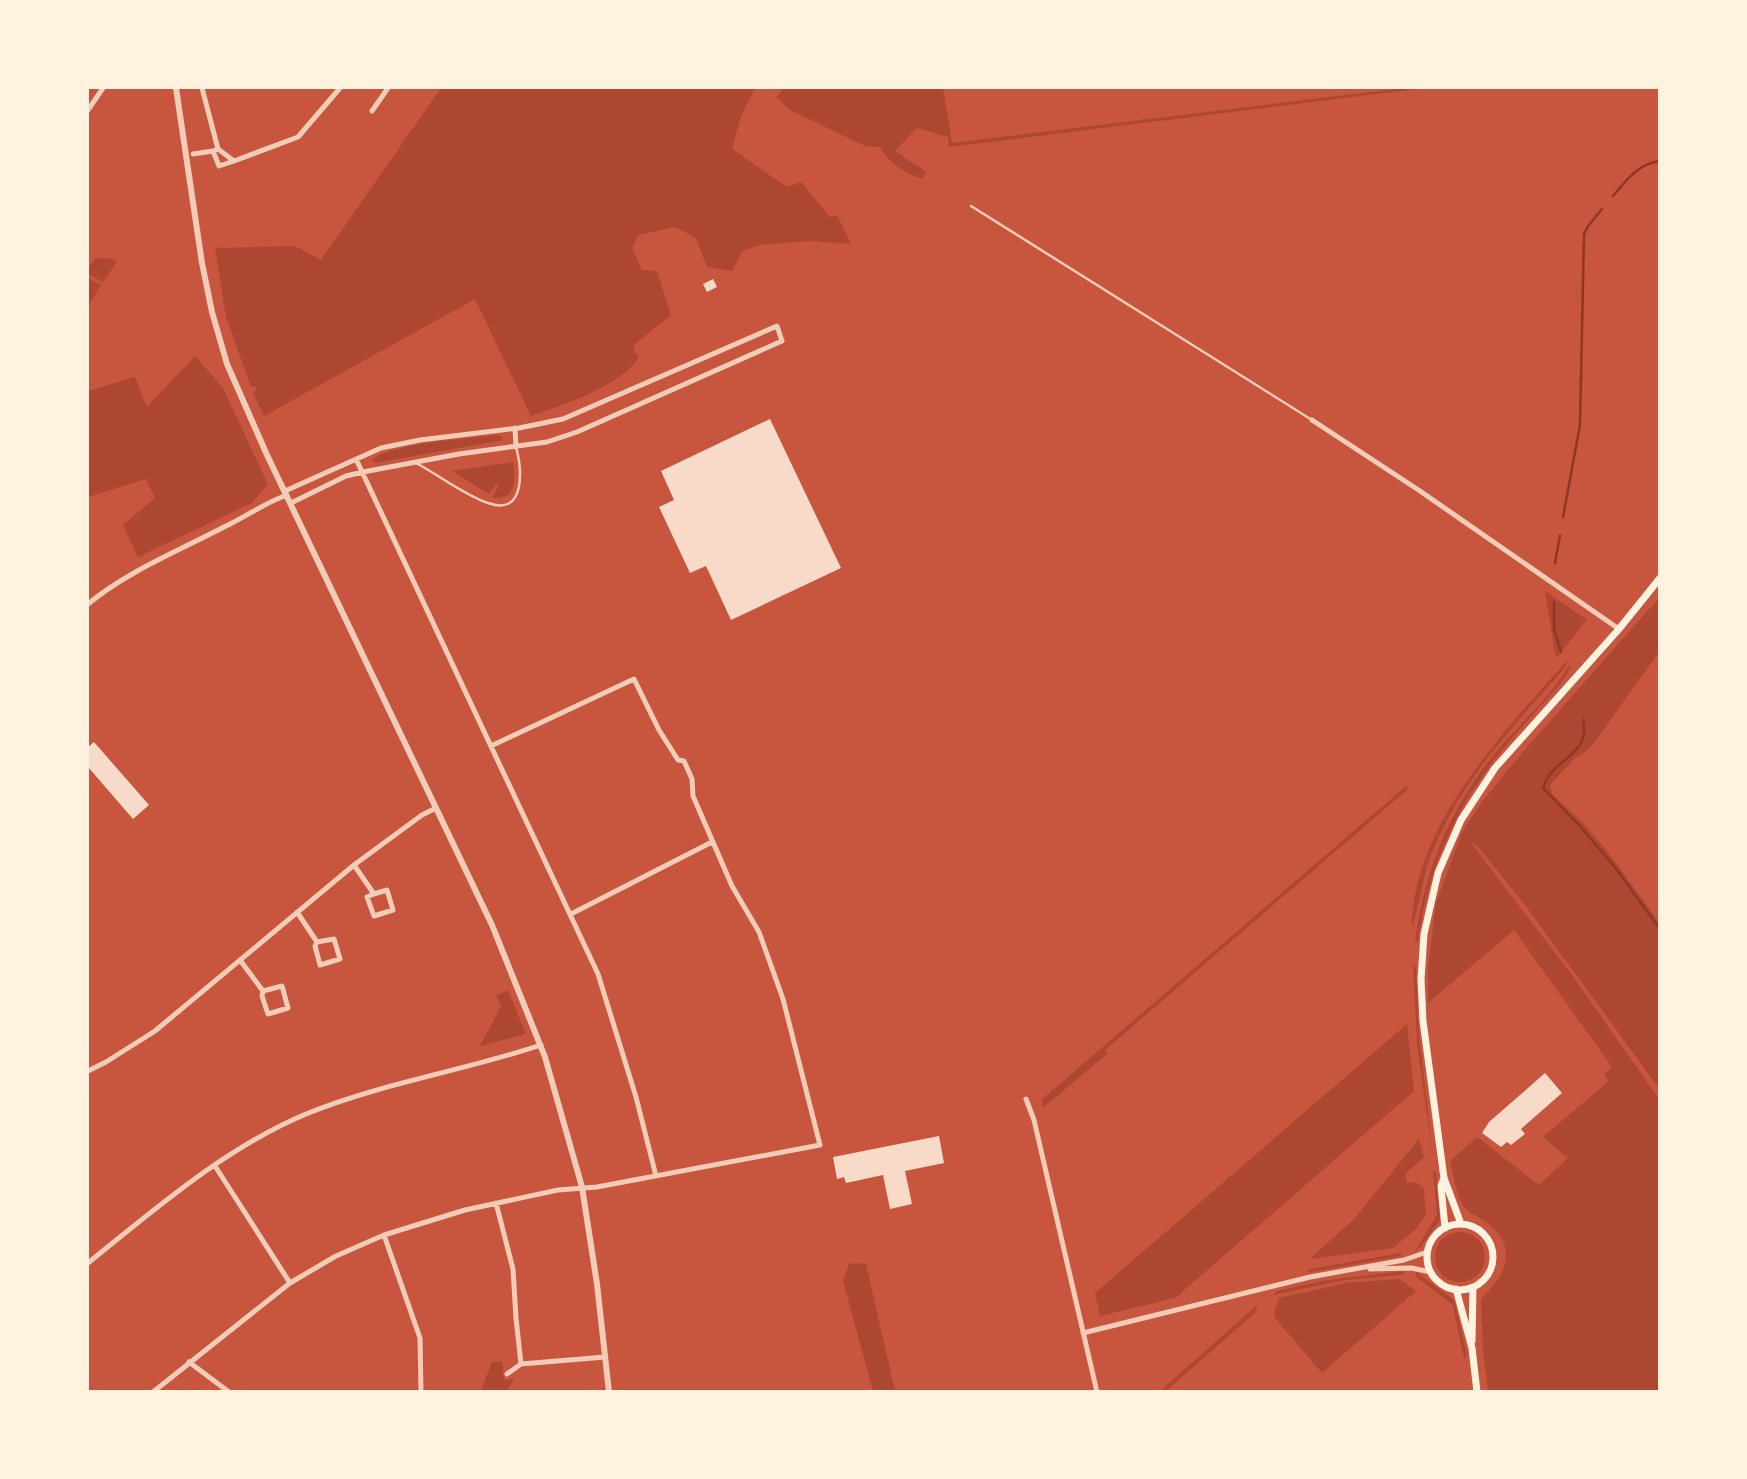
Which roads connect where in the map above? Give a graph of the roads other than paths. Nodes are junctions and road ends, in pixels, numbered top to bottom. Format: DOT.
graph roads {
  1 [pos="103,88"];
  2 [pos="176,88"];
  3 [pos="202,88"];
  4 [pos="340,88"];
  5 [pos="379,88"];
  6 [pos="387,90"];
  7 [pos="88,110"];
  8 [pos="372,111"];
  9 [pos="215,150"];
  10 [pos="190,155"];
  11 [pos="234,160"];
  12 [pos="971,206"];
  13 [pos="681,367"];
  14 [pos="649,382"];
  15 [pos="688,382"];
  16 [pos="655,397"];
  17 [pos="1312,420"];
  18 [pos="515,428"];
  19 [pos="516,447"];
  20 [pos="356,458"];
  21 [pos="416,463"];
  22 [pos="363,472"];
  23 [pos="286,493"];
  24 [pos="290,503"];
  25 [pos="1660,578"];
  26 [pos="88,604"];
  27 [pos="1619,629"];
  28 [pos="491,746"];
  29 [pos="436,808"];
  30 [pos="712,842"];
  31 [pos="354,865"];
  32 [pos="374,894"];
  33 [pos="297,912"];
  34 [pos="571,914"];
  35 [pos="317,942"];
  36 [pos="240,960"];
  37 [pos="263,991"];
  38 [pos="541,1045"];
  39 [pos="88,1071"];
  40 [pos="1026,1099"];
  41 [pos="215,1166"];
  42 [pos="656,1176"];
  43 [pos="1444,1178"];
  44 [pos="582,1187"];
  45 [pos="496,1203"];
  46 [pos="1461,1224"];
  47 [pos="1445,1228"];
  48 [pos="384,1235"];
  49 [pos="1427,1252"];
  50 [pos="88,1264"];
  51 [pos="1353,1270"];
  52 [pos="1431,1272"];
  53 [pos="290,1283"];
  54 [pos="1473,1287"];
  55 [pos="1456,1289"];
  56 [pos="1083,1332"];
  57 [pos="1472,1348"];
  58 [pos="605,1357"];
  59 [pos="189,1362"];
  60 [pos="522,1364"];
  61 [pos="507,1374"];
  62 [pos="153,1391"];
  63 [pos="229,1391"];
  64 [pos="421,1391"];
  65 [pos="609,1391"];
  66 [pos="1097,1391"];
  67 [pos="1477,1391"];
  1 -- 7 [label="street"];
  2 -- 10 [label="street"];
  3 -- 9 [label="street"];
  4 -- 11 [label="street"];
  5 -- 6 [label="street"];
  6 -- 8 [label="street"];
  9 -- 10 [label="street"];
  9 -- 11 [label="street"];
  9 -- 11 [label="street"];
  10 -- 23 [label="street"];
  12 -- 17 [label="lane"];
  13 -- 14 [label="street"];
  13 -- 15 [label="street"];
  13 -- 15 [label="street"];
  14 -- 16 [label="street"];
  14 -- 18 [label="street"];
  15 -- 16 [label="street"];
  16 -- 19 [label="street"];
  17 -- 27 [label="street"];
  18 -- 19 [label="street"];
  18 -- 20 [label="street"];
  19 -- 21 [label="street"];
  19 -- 21 [label="lane"];
  20 -- 22 [label="street"];
  20 -- 23 [label="street"];
  21 -- 22 [label="street"];
  22 -- 24 [label="street"];
  22 -- 28 [label="street"];
  23 -- 24 [label="street"];
  23 -- 26 [label="street"];
  24 -- 29 [label="street"];
  25 -- 27 [label="main road"];
  27 -- 43 [label="main road"];
  28 -- 30 [label="street"];
  28 -- 34 [label="street"];
  29 -- 31 [label="street"];
  29 -- 38 [label="street"];
  30 -- 34 [label="street"];
  30 -- 42 [label="street"];
  31 -- 32 [label="street"];
  31 -- 33 [label="street"];
  32 -- 32 [label="street"];
  33 -- 35 [label="street"];
  33 -- 36 [label="street"];
  34 -- 42 [label="street"];
  35 -- 35 [label="street"];
  36 -- 37 [label="street"];
  36 -- 39 [label="street"];
  37 -- 37 [label="street"];
  38 -- 41 [label="street"];
  38 -- 44 [label="street"];
  40 -- 56 [label="street"];
  41 -- 50 [label="street"];
  41 -- 53 [label="street"];
  42 -- 44 [label="street"];
  43 -- 46 [label="main road"];
  43 -- 47 [label="main road"];
  44 -- 45 [label="street"];
  44 -- 58 [label="street"];
  45 -- 48 [label="street"];
  45 -- 60 [label="street"];
  46 -- 47 [label="main road"];
  46 -- 54 [label="main road"];
  47 -- 49 [label="main road"];
  48 -- 53 [label="street"];
  48 -- 64 [label="street"];
  49 -- 51 [label="street"];
  49 -- 52 [label="main road"];
  51 -- 52 [label="street"];
  51 -- 56 [label="street"];
  52 -- 55 [label="main road"];
  53 -- 59 [label="street"];
  54 -- 55 [label="main road"];
  54 -- 57 [label="main road"];
  55 -- 57 [label="main road"];
  56 -- 66 [label="street"];
  57 -- 67 [label="main road"];
  58 -- 60 [label="street"];
  58 -- 65 [label="street"];
  59 -- 62 [label="street"];
  59 -- 63 [label="street"];
  60 -- 61 [label="street"];
}
